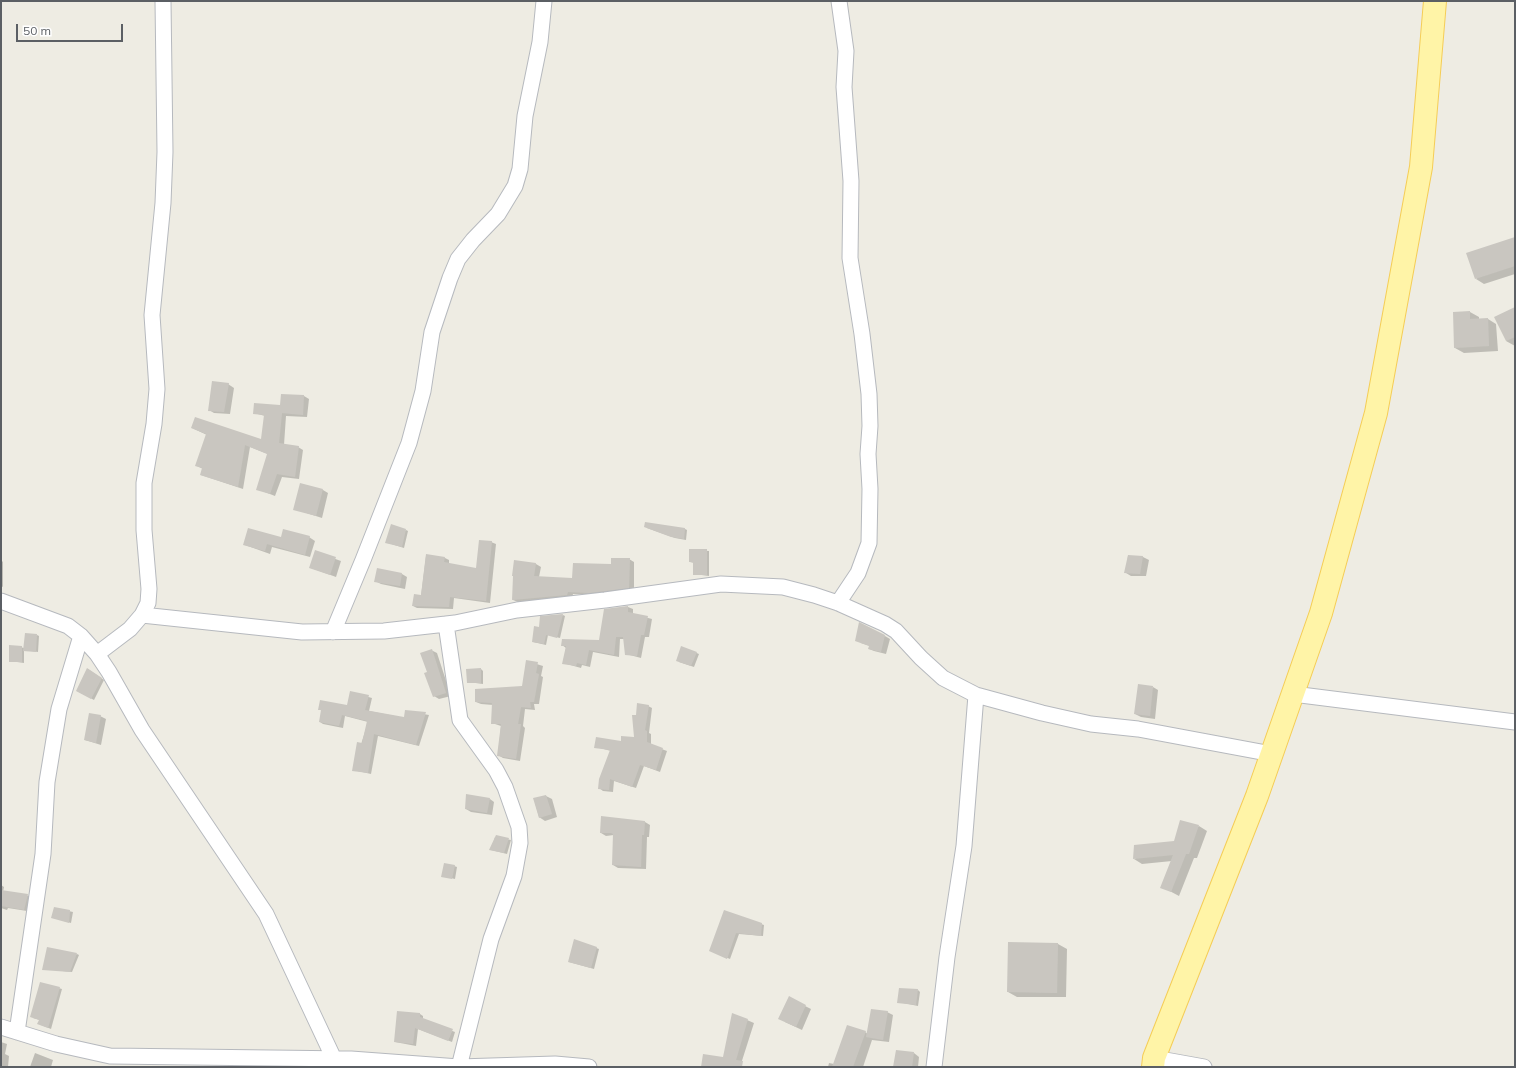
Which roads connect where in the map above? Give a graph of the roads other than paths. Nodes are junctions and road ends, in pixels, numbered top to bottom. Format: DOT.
graph roads {
  1 [pos="163,1"];
  2 [pos="544,1"];
  3 [pos="839,1"];
  4 [pos="1436,1"];
  5 [pos="1,602"];
  6 [pos="838,603"];
  7 [pos="142,616"];
  8 [pos="446,624"];
  9 [pos="332,632"];
  10 [pos="81,636"];
  11 [pos="97,654"];
  12 [pos="1292,694"];
  13 [pos="976,695"];
  14 [pos="1515,722"];
  15 [pos="1272,754"];
  16 [pos="1,1027"];
  17 [pos="17,1032"];
  18 [pos="335,1063"];
  19 [pos="1154,1063"];
  20 [pos="459,1067"];
  21 [pos="589,1067"];
  22 [pos="934,1067"];
  23 [pos="1204,1067"];
  1 -- 7 [label="street"];
  2 -- 9 [label="street"];
  3 -- 6 [label="street"];
  4 -- 12 [label="main road"];
  5 -- 10 [label="street"];
  6 -- 8 [label="street"];
  6 -- 13 [label="street"];
  7 -- 9 [label="street"];
  7 -- 11 [label="street"];
  8 -- 9 [label="street"];
  8 -- 20 [label="street"];
  10 -- 11 [label="street"];
  10 -- 17 [label="street"];
  11 -- 18 [label="street"];
  12 -- 14 [label="street"];
  12 -- 15 [label="main road"];
  13 -- 15 [label="street"];
  13 -- 22 [label="street"];
  15 -- 19 [label="main road"];
  16 -- 17 [label="street"];
  17 -- 18 [label="street"];
  18 -- 20 [label="street"];
  19 -- 23 [label="street"];
  20 -- 21 [label="street"];
}
